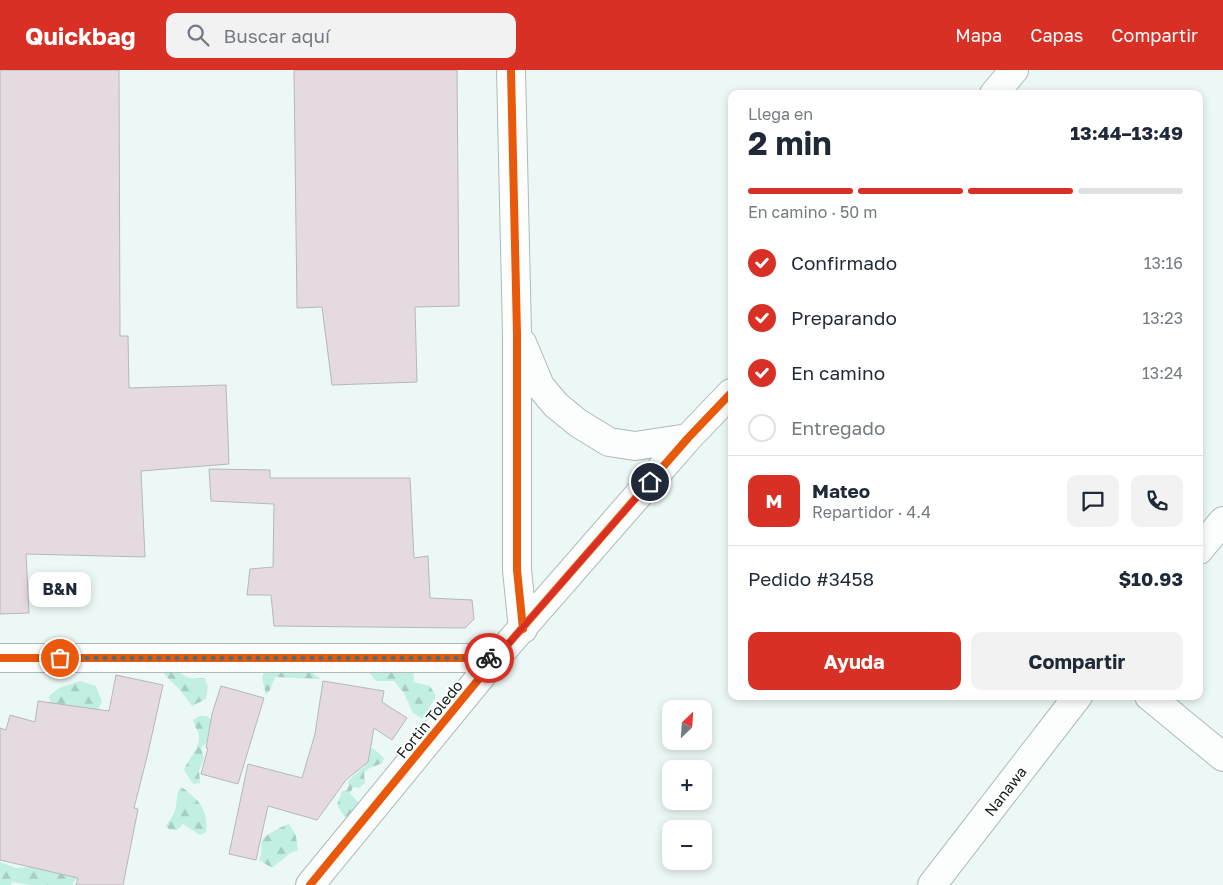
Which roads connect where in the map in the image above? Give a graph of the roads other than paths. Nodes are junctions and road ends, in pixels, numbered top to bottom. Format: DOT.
graph roads {
  1 [pos="511,70"];
  2 [pos="1014,70"];
  3 [pos="997,90"];
  4 [pos="517,334"];
  5 [pos="728,397"];
  6 [pos="688,438"];
  7 [pos="1223,521"];
  8 [pos="1203,545"];
  9 [pos="523,628"];
  10 [pos="0,658"];
  11 [pos="496,658"];
  12 [pos="1075,700"];
  13 [pos="1154,700"];
  14 [pos="1223,757"];
  15 [pos="310,885"];
  16 [pos="932,885"];
  1 -- 4 [label="street"];
  2 -- 3 [label="street"];
  4 -- 6 [label="street"];
  4 -- 9 [label="street"];
  5 -- 6 [label="street, Fortin Toledo"];
  6 -- 9 [label="street, Fortin Toledo"];
  7 -- 8 [label="street"];
  9 -- 11 [label="street, Fortin Toledo"];
  10 -- 11 [label="street"];
  11 -- 15 [label="street, Fortin Toledo"];
  12 -- 16 [label="street, Nanawa"];
  13 -- 14 [label="street"];
}
